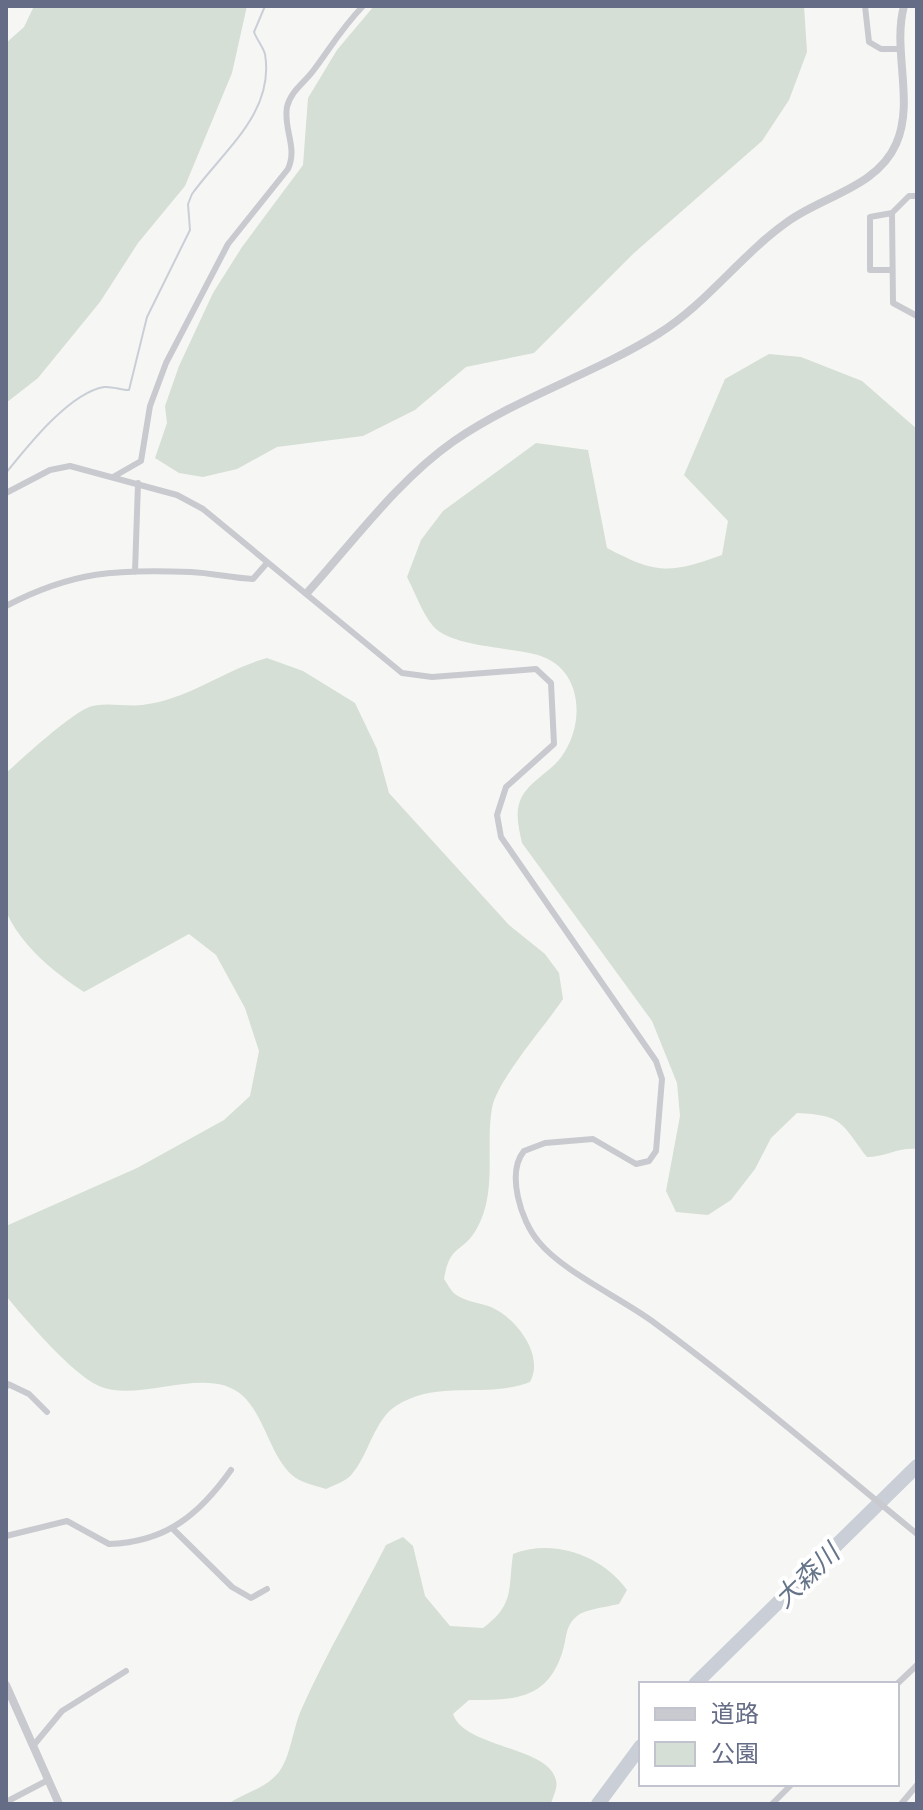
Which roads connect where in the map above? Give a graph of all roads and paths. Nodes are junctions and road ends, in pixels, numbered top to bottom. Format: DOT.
graph roads {
  1 [pos="363,6"];
  2 [pos="865,6"];
  3 [pos="904,6"];
  4 [pos="901,49"];
  5 [pos="917,196"];
  6 [pos="892,213"];
  7 [pos="892,270"];
  8 [pos="917,316"];
  9 [pos="113,477"];
  10 [pos="138,483"];
  11 [pos="6,493"];
  12 [pos="267,563"];
  13 [pos="135,572"];
  14 [pos="307,593"];
  15 [pos="6,606"];
  16 [pos="6,1387"];
  17 [pos="47,1412"];
  18 [pos="231,1470"];
  19 [pos="174,1530"];
  20 [pos="917,1534"];
  21 [pos="6,1536"];
  22 [pos="267,1589"];
  23 [pos="917,1665"];
  24 [pos="126,1671"];
  25 [pos="899,1682"];
  26 [pos="6,1685"];
  27 [pos="33,1746"];
  28 [pos="48,1780"];
  29 [pos="917,1785"];
  30 [pos="790,1786"];
  31 [pos="6,1802"];
  32 [pos="59,1804"];
  33 [pos="772,1804"];
  34 [pos="901,1804"];
  1 -- 9 [label="street"];
  2 -- 4 [label="street"];
  3 -- 4 [label="street"];
  4 -- 14 [label="street"];
  5 -- 6 [label="street"];
  6 -- 7 [label="street"];
  6 -- 7 [label="street"];
  7 -- 8 [label="street"];
  9 -- 10 [label="street"];
  9 -- 11 [label="street"];
  10 -- 12 [label="street"];
  10 -- 13 [label="street"];
  12 -- 13 [label="street"];
  12 -- 14 [label="street"];
  13 -- 15 [label="street"];
  14 -- 20 [label="street"];
  16 -- 17 [label="street"];
  18 -- 19 [label="street"];
  19 -- 21 [label="street"];
  19 -- 22 [label="street"];
  23 -- 25 [label="street"];
  24 -- 27 [label="street"];
  26 -- 27 [label="street"];
  27 -- 28 [label="street"];
  28 -- 31 [label="street"];
  28 -- 32 [label="street"];
  29 -- 34 [label="street"];
  30 -- 33 [label="street"];
}
